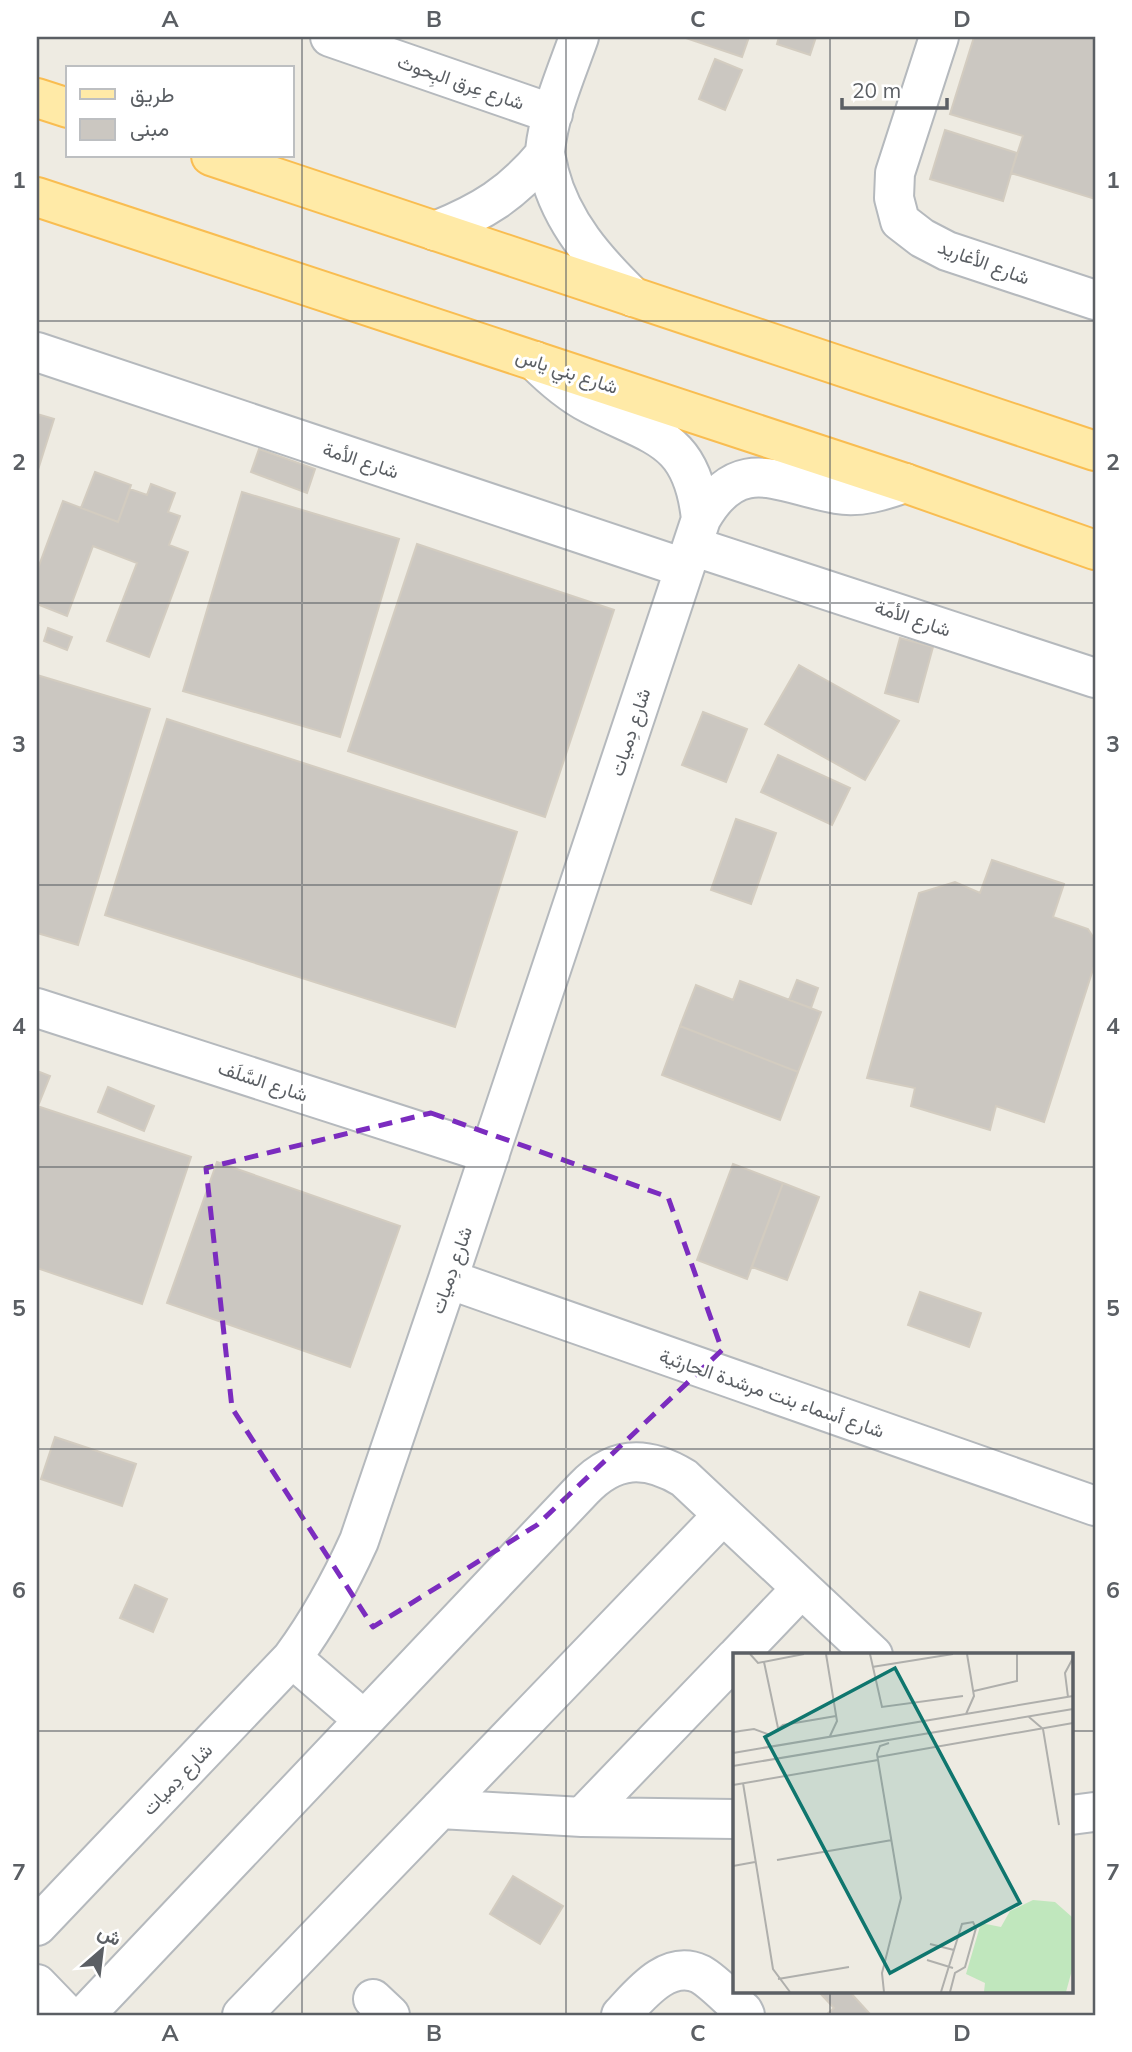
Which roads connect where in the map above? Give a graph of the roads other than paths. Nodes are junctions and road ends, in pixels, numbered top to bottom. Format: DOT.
graph roads {
  1 [pos="330,37"];
  2 [pos="579,37"];
  3 [pos="939,37"];
  4 [pos="37,97"];
  5 [pos="66,107"];
  6 [pos="552,114"];
  7 [pos="545,154"];
  8 [pos="217,158"];
  9 [pos="37,197"];
  10 [pos="435,231"];
  11 [pos="632,296"];
  12 [pos="1095,300"];
  13 [pos="37,352"];
  14 [pos="535,360"];
  15 [pos="1095,451"];
  16 [pos="905,483"];
  17 [pos="692,544"];
  18 [pos="1095,550"];
  19 [pos="1095,678"];
  20 [pos="37,1008"];
  21 [pos="490,1154"];
  22 [pos="448,1279"];
  23 [pos="1095,1506"];
  24 [pos="722,1516"];
  25 [pos="802,1588"];
  26 [pos="740,1653"];
  27 [pos="871,1653"];
  28 [pos="292,1658"];
  29 [pos="733,1660"];
  30 [pos="364,1720"];
  31 [pos="440,1809"];
  32 [pos="1094,1812"];
  33 [pos="1072,1815"];
  34 [pos="582,1817"];
  35 [pos="733,1819"];
  36 [pos="37,1926"];
  37 [pos="37,1984"];
  38 [pos="67,2015"];
  39 [pos="85,2015"];
  40 [pos="242,2015"];
  41 [pos="621,2015"];
  42 [pos="745,2015"];
  1 -- 6 [label="street, شارع عِرق البِحوث"];
  2 -- 6 [label="street"];
  3 -- 12 [label="street, شارع الأغاريد"];
  4 -- 5 [label="main road"];
  6 -- 7 [label="street"];
  7 -- 10 [label="street"];
  7 -- 11 [label="street"];
  8 -- 10 [label="main road"];
  9 -- 14 [label="main road, شارع بني ياس"];
  10 -- 11 [label="main road"];
  11 -- 15 [label="main road"];
  13 -- 17 [label="street, شارع الأمة"];
  14 -- 16 [label="main road, شارع بني ياس"];
  14 -- 17 [label="street, شارع دِميات"];
  16 -- 17 [label="street, شارع دِميات"];
  16 -- 18 [label="main road, شارع بني ياس"];
  17 -- 19 [label="street, شارع الأمة"];
  17 -- 21 [label="street, شارع دِميات"];
  20 -- 21 [label="street, شارع السَّلَف"];
  21 -- 22 [label="street, شارع دِميات"];
  22 -- 23 [label="street, شارع أسماء بنت مرشدة الحارثية"];
  22 -- 28 [label="street, شارع دِميات"];
  24 -- 25 [label="street"];
  24 -- 30 [label="street"];
  24 -- 31 [label="street"];
  25 -- 26 [label="street"];
  25 -- 27 [label="street"];
  28 -- 30 [label="street"];
  28 -- 36 [label="street, شارع دِميات"];
  29 -- 34 [label="street"];
  30 -- 39 [label="street"];
  31 -- 34 [label="street"];
  31 -- 40 [label="street"];
  32 -- 33 [label="street"];
  34 -- 35 [label="street"];
  37 -- 38 [label="street"];
  41 -- 42 [label="street"];
}
